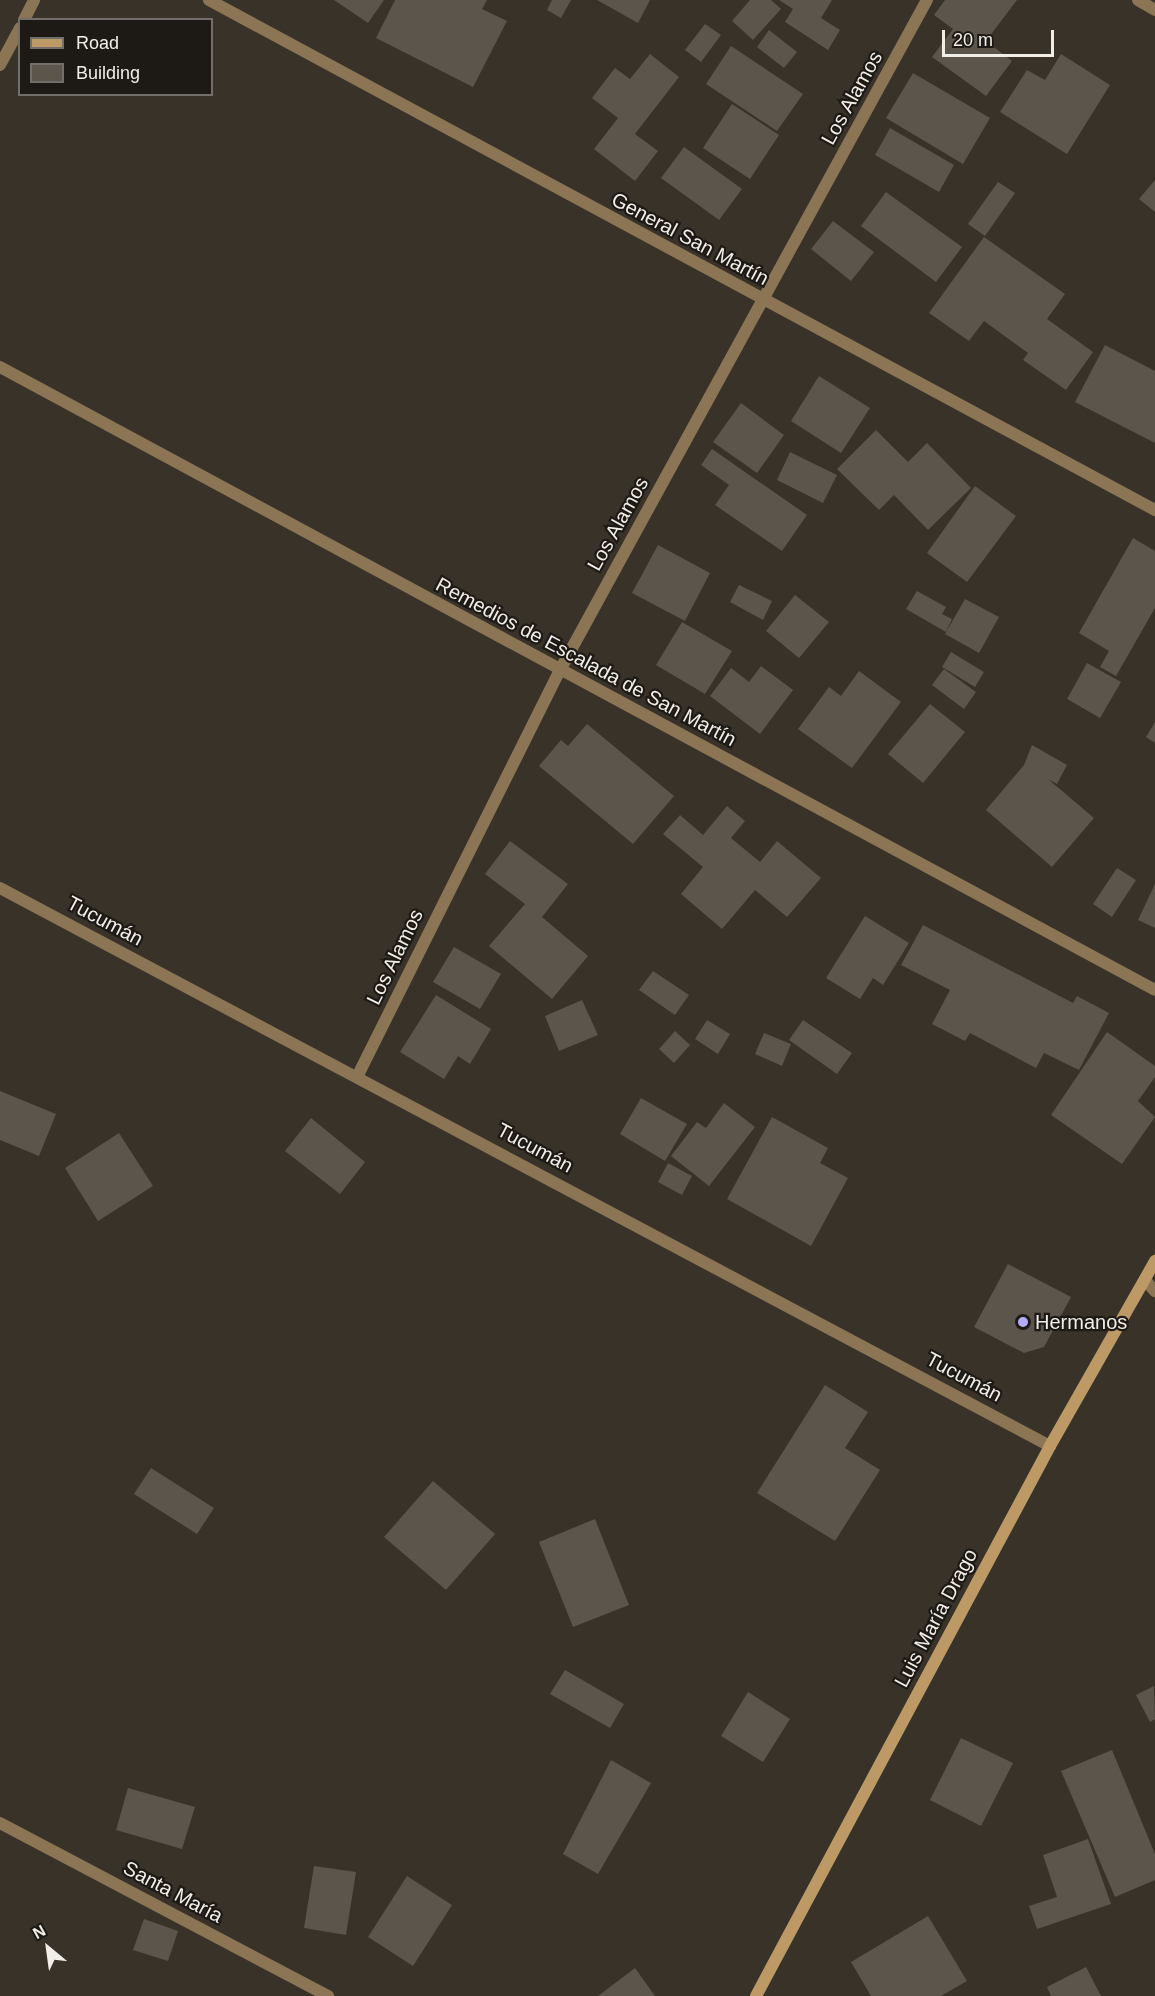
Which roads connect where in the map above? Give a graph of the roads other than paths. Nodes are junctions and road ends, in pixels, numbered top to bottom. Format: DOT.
graph roads {
  1 [pos="34,0"];
  2 [pos="208,0"];
  3 [pos="927,0"];
  4 [pos="1138,0"];
  5 [pos="1155,10"];
  6 [pos="25,18"];
  7 [pos="18,32"];
  8 [pos="0,65"];
  9 [pos="763,301"];
  10 [pos="0,367"];
  11 [pos="1155,510"];
  12 [pos="560,670"];
  13 [pos="0,888"];
  14 [pos="1155,990"];
  15 [pos="358,1075"];
  16 [pos="1155,1261"];
  17 [pos="1145,1280"];
  18 [pos="1155,1291"];
  19 [pos="1050,1446"];
  20 [pos="0,1823"];
  21 [pos="328,1996"];
  22 [pos="756,1996"];
  1 -- 6 [label="street"];
  2 -- 9 [label="street, General San Martín"];
  3 -- 9 [label="street, Los Alamos"];
  4 -- 5 [label="street"];
  7 -- 8 [label="street"];
  9 -- 11 [label="street, General San Martín"];
  9 -- 12 [label="street, Los Alamos"];
  10 -- 12 [label="street, Remedios de Escalada de San Martín"];
  12 -- 14 [label="street, Remedios de Escalada de San Martín"];
  12 -- 15 [label="street, Los Alamos"];
  13 -- 15 [label="street, Tucumán"];
  15 -- 19 [label="street, Tucumán"];
  16 -- 17 [label="main road, Luis María Drago"];
  17 -- 18 [label="street"];
  17 -- 19 [label="main road, Luis María Drago"];
  19 -- 22 [label="main road, Luis María Drago"];
  20 -- 21 [label="street, Santa María"];
}
